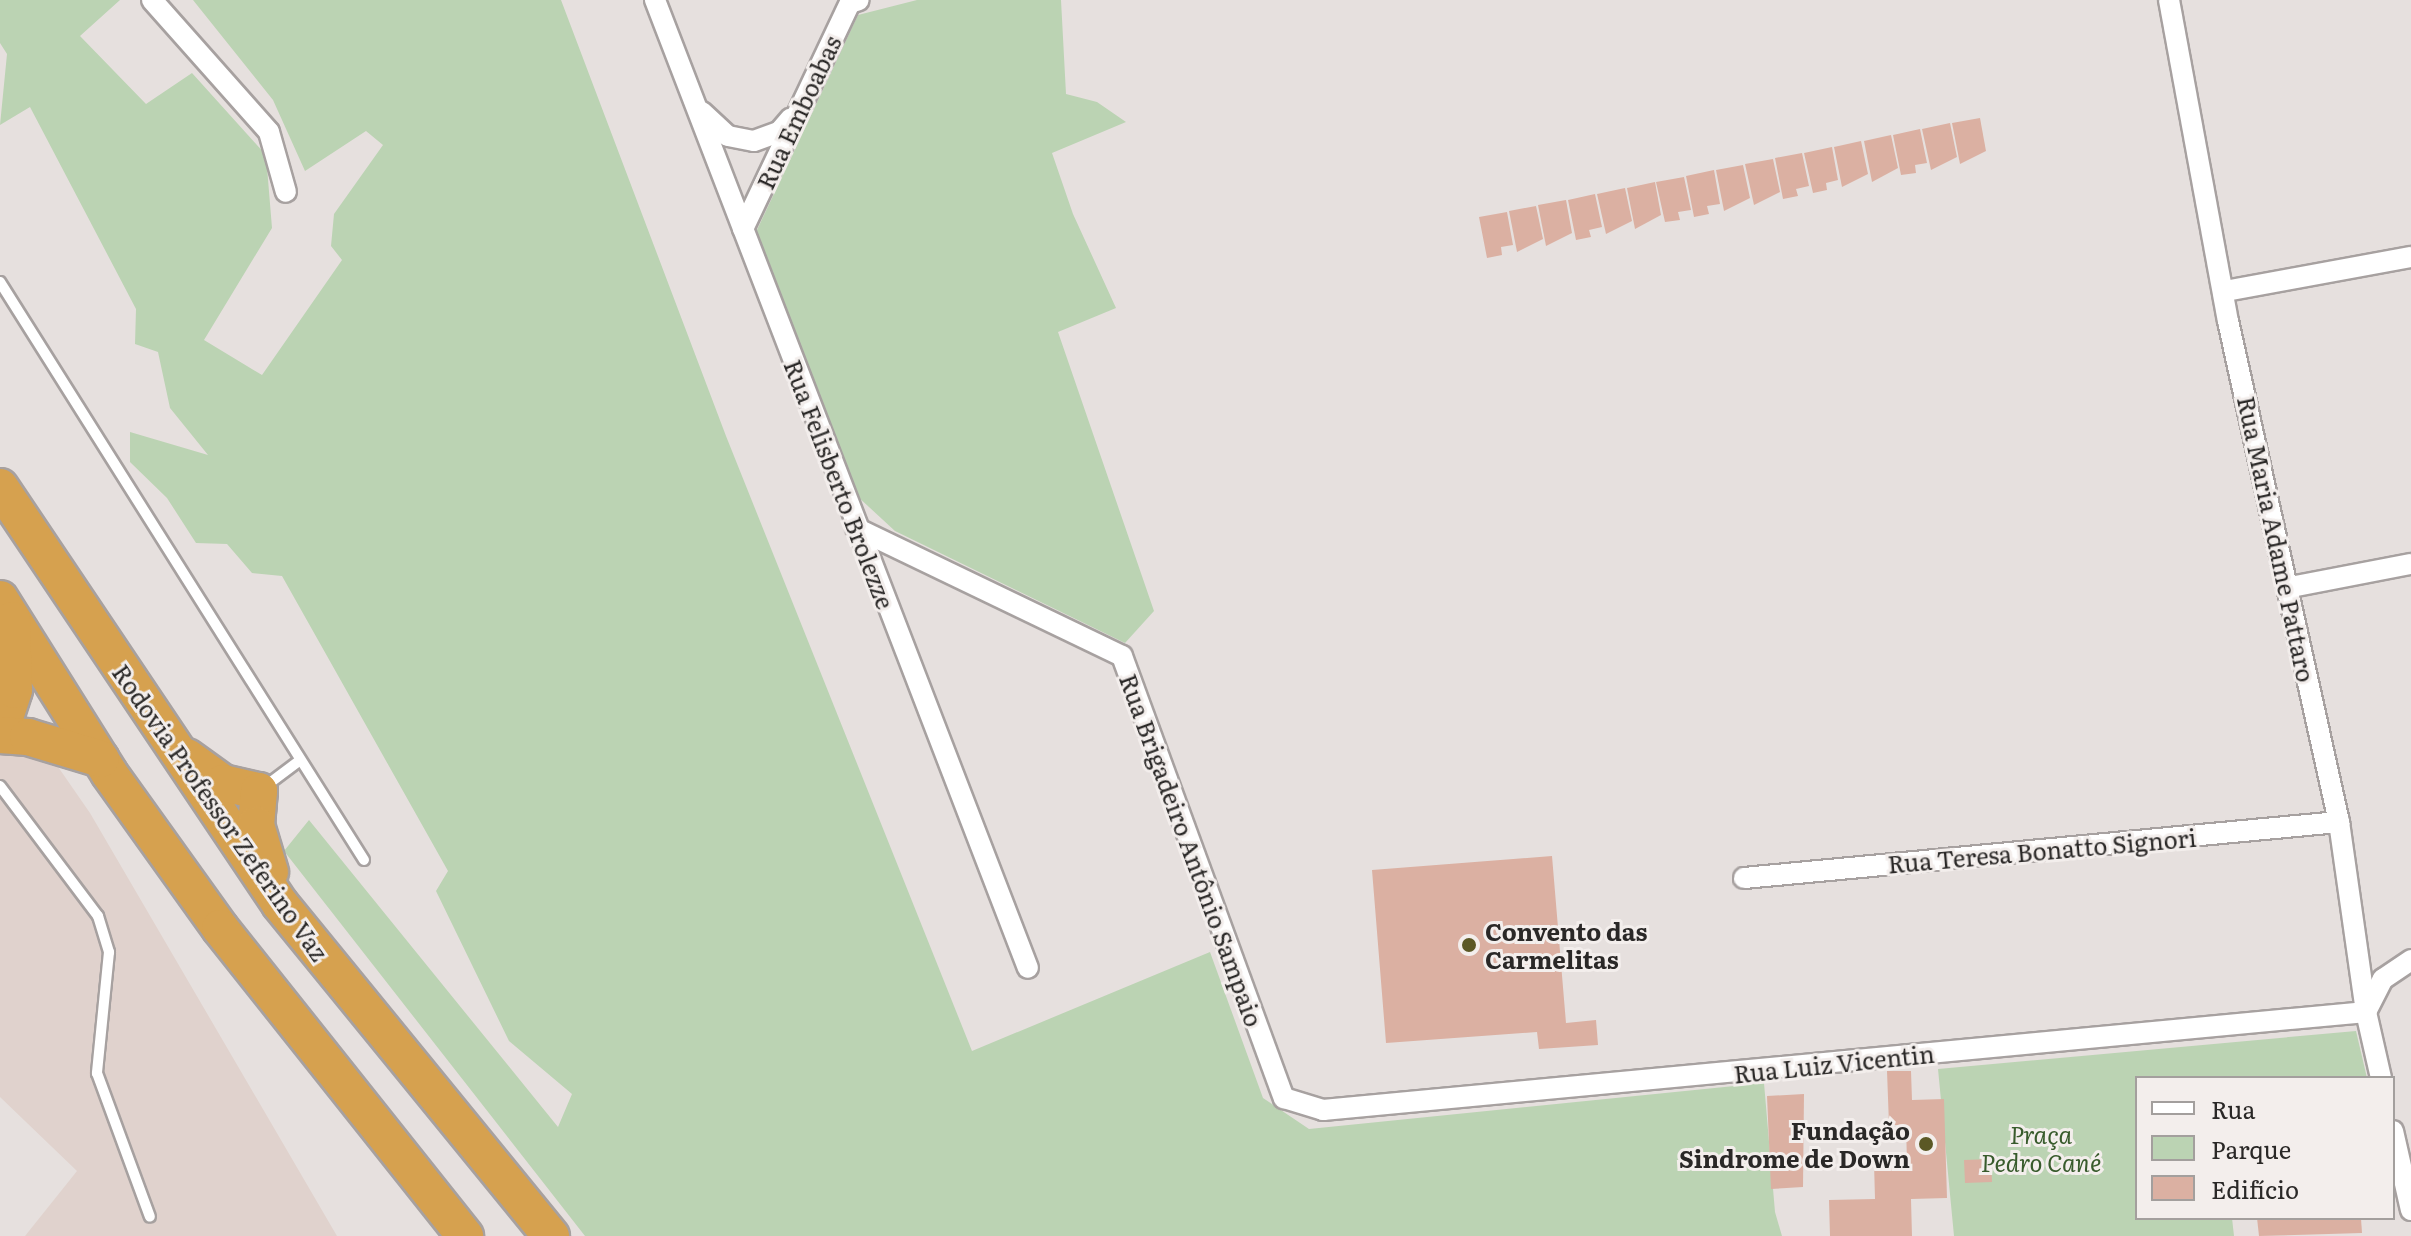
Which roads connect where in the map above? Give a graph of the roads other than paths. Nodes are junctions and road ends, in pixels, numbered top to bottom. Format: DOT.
graph roads {
  1 [pos="152,0"];
  2 [pos="655,0"];
  3 [pos="2169,0"];
  4 [pos="853,1"];
  5 [pos="696,106"];
  6 [pos="801,106"];
  7 [pos="286,192"];
  8 [pos="743,229"];
  9 [pos="2411,257"];
  10 [pos="0,282"];
  11 [pos="2225,291"];
  12 [pos="0,487"];
  13 [pos="856,528"];
  14 [pos="2411,564"];
  15 [pos="2291,587"];
  16 [pos="6,608"];
  17 [pos="0,734"];
  18 [pos="167,741"];
  19 [pos="101,759"];
  20 [pos="299,761"];
  21 [pos="0,786"];
  22 [pos="259,791"];
  23 [pos="2339,822"];
  24 [pos="364,860"];
  25 [pos="1744,878"];
  26 [pos="280,904"];
  27 [pos="2411,960"];
  28 [pos="1028,968"];
  29 [pos="2366,1012"];
  30 [pos="1264,1051"];
  31 [pos="2381,1076"];
  32 [pos="2395,1140"];
  33 [pos="2411,1210"];
  34 [pos="150,1217"];
  35 [pos="465,1236"];
  36 [pos="551,1236"];
  1 -- 7 [label="street"];
  2 -- 5 [label="street, Rua Felisberto Brolezze"];
  3 -- 11 [label="street, Rua Maria Adame Pattaro"];
  4 -- 6 [label="street, Rua Emboabas"];
  5 -- 6 [label="street"];
  5 -- 8 [label="street, Rua Felisberto Brolezze"];
  6 -- 8 [label="street, Rua Emboabas"];
  8 -- 13 [label="street, Rua Felisberto Brolezze"];
  9 -- 11 [label="street"];
  10 -- 20 [label="lane"];
  11 -- 15 [label="street, Rua Maria Adame Pattaro"];
  12 -- 18 [label="highway, Rodovia Professor Zeferino Vaz"];
  13 -- 28 [label="street, Rua Felisberto Brolezze"];
  13 -- 30 [label="street, Rua Brigadeiro Antônio Sampaio"];
  14 -- 15 [label="street"];
  15 -- 23 [label="street, Rua Maria Adame Pattaro"];
  16 -- 17 [label="highway"];
  16 -- 19 [label="highway"];
  17 -- 19 [label="highway"];
  18 -- 22 [label="highway"];
  18 -- 26 [label="highway, Rodovia Professor Zeferino Vaz"];
  19 -- 35 [label="highway"];
  20 -- 22 [label="lane"];
  20 -- 24 [label="lane"];
  21 -- 34 [label="lane"];
  22 -- 26 [label="highway"];
  23 -- 25 [label="street, Rua Teresa Bonatto Signori"];
  23 -- 29 [label="street, Rua Maria Adame Pattaro"];
  26 -- 36 [label="highway, Rodovia Professor Zeferino Vaz"];
  27 -- 29 [label="street"];
  29 -- 30 [label="street, Rua Luiz Vicentin"];
  29 -- 31 [label="street, Rua Maria Adame Pattaro"];
  32 -- 33 [label="street"];
}
